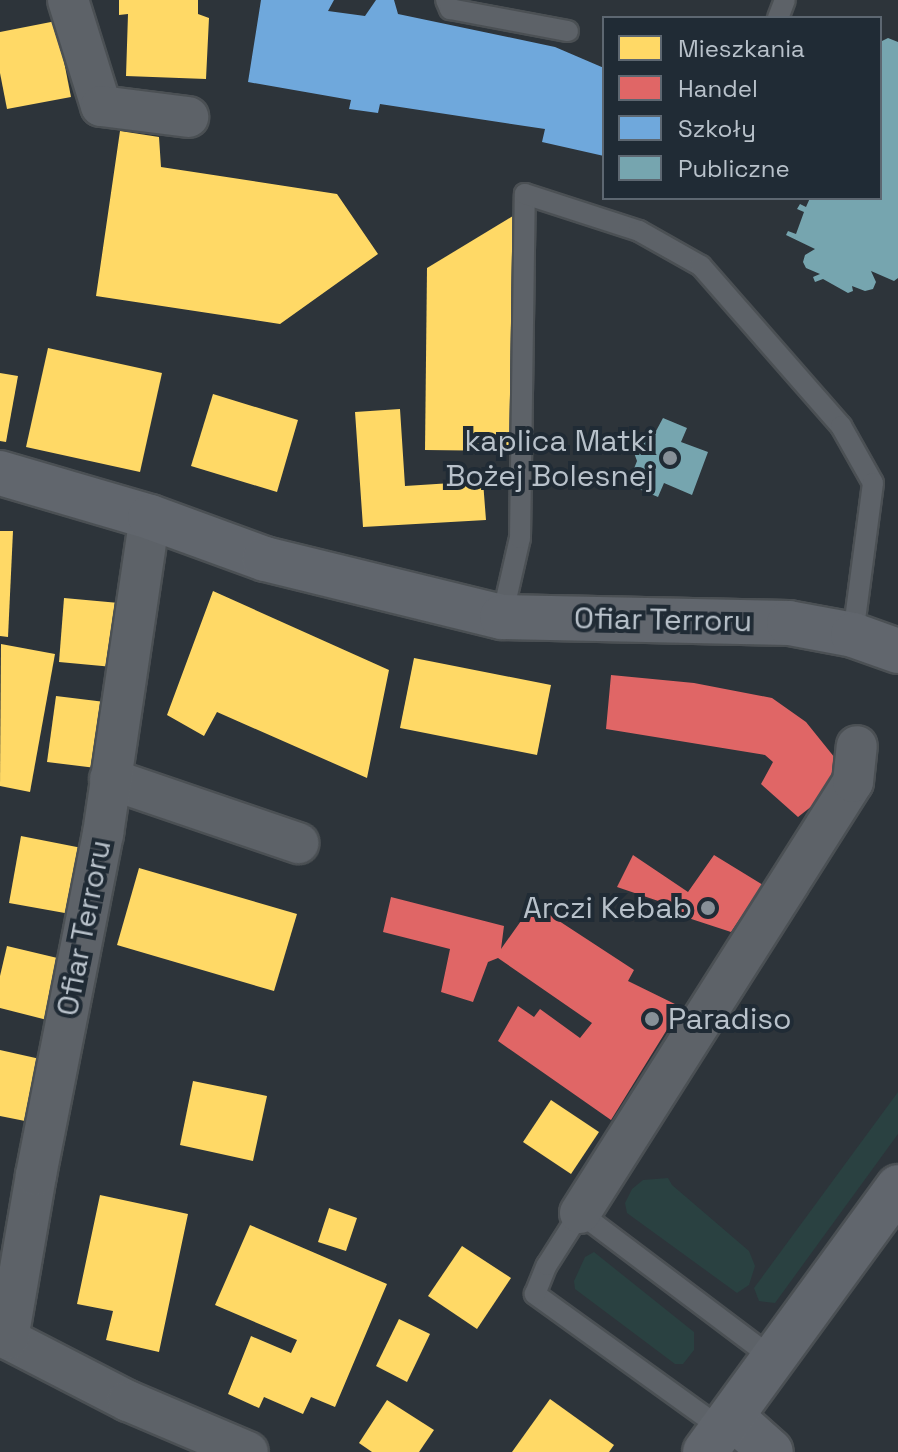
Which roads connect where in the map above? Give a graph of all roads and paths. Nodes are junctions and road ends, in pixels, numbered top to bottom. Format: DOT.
graph roads {
  1 [pos="68,0"];
  2 [pos="446,0"];
  3 [pos="568,31"];
  4 [pos="188,117"];
  5 [pos="0,473"];
  6 [pos="150,517"];
  7 [pos="502,617"];
  8 [pos="853,635"];
  9 [pos="898,651"];
  10 [pos="857,746"];
  11 [pos="110,779"];
  12 [pos="298,843"];
  13 [pos="898,1187"];
  14 [pos="580,1213"];
  15 [pos="4,1337"];
  16 [pos="774,1359"];
  17 [pos="720,1432"];
  18 [pos="248,1452"];
  19 [pos="771,1452"];
  1 -- 4 [label="street"];
  2 -- 3 [label="lane"];
  5 -- 6 [label="street, Ofiar Terroru"];
  6 -- 7 [label="street, Ofiar Terroru"];
  6 -- 11 [label="street, Ofiar Terroru"];
  7 -- 8 [label="street, Ofiar Terroru"];
  7 -- 8 [label="lane"];
  8 -- 9 [label="street, Ofiar Terroru"];
  10 -- 14 [label="street"];
  11 -- 12 [label="street"];
  11 -- 15 [label="street, Ofiar Terroru"];
  13 -- 16 [label="street"];
  14 -- 16 [label="lane"];
  14 -- 17 [label="lane"];
  15 -- 18 [label="street"];
  16 -- 17 [label="street"];
  17 -- 19 [label="street"];
}
